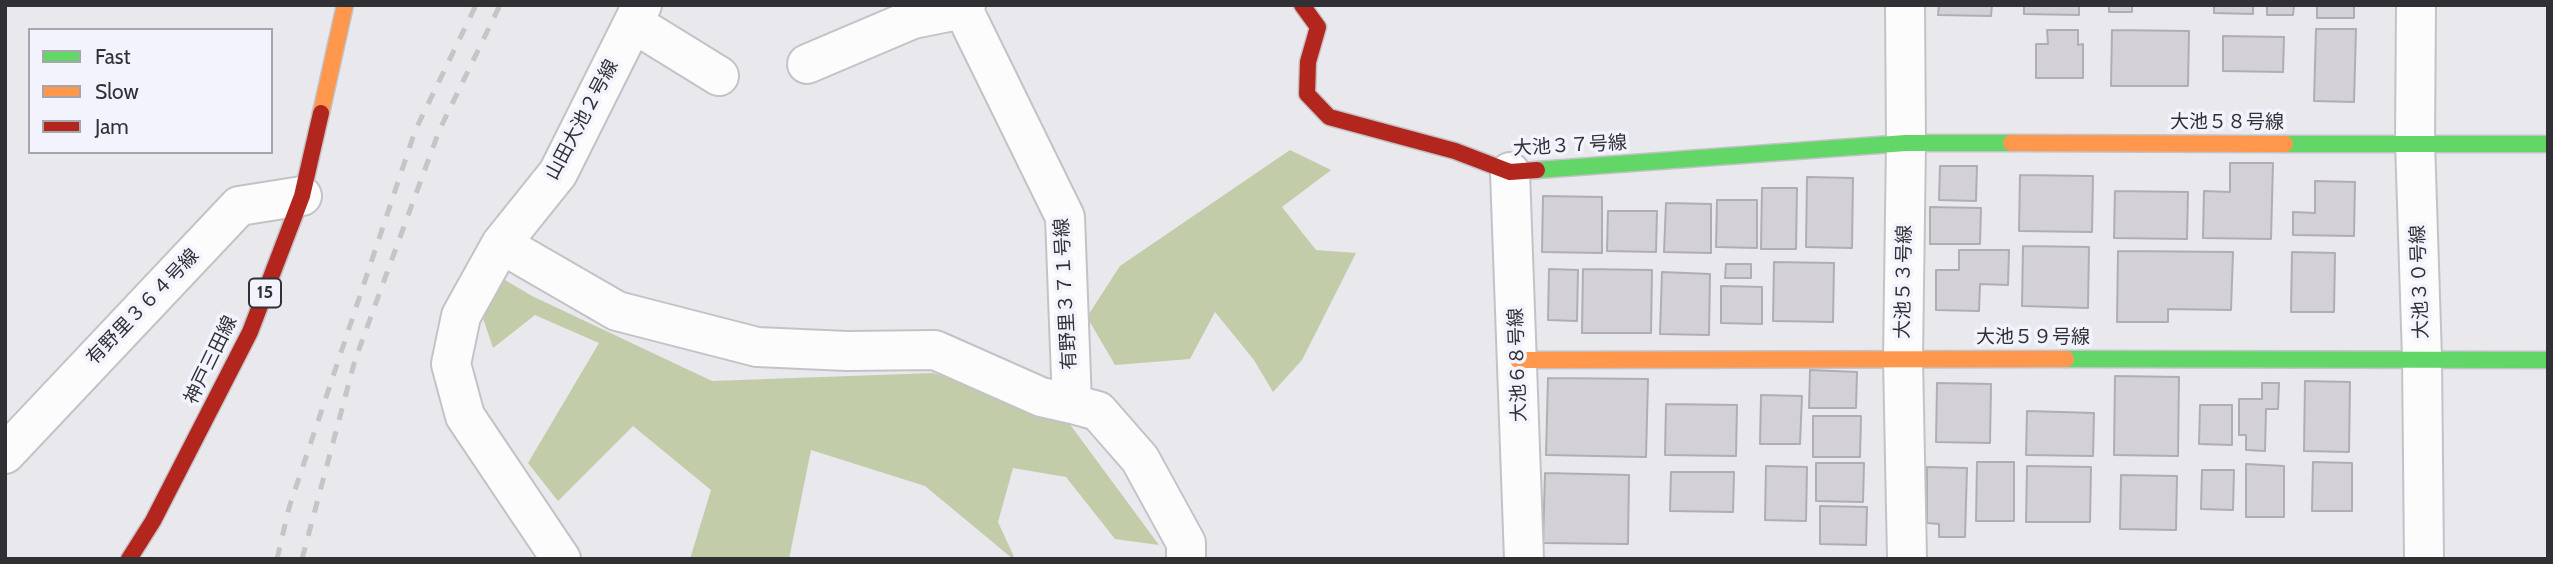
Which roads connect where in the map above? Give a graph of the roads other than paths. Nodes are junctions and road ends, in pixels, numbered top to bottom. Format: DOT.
graph roads {
  1 [pos="345,5"];
  2 [pos="1302,5"];
  3 [pos="1905,5"];
  4 [pos="2416,5"];
  5 [pos="965,7"];
  6 [pos="638,14"];
  7 [pos="807,64"];
  8 [pos="719,76"];
  9 [pos="2416,142"];
  10 [pos="1906,143"];
  11 [pos="2548,144"];
  12 [pos="1510,172"];
  13 [pos="302,196"];
  14 [pos="501,244"];
  15 [pos="1903,358"];
  16 [pos="2422,358"];
  17 [pos="1518,360"];
  18 [pos="2548,360"];
  19 [pos="1072,404"];
  20 [pos="5,454"];
  21 [pos="129,559"];
  22 [pos="561,559"];
  23 [pos="1186,559"];
  24 [pos="1524,559"];
  25 [pos="1907,559"];
  26 [pos="2424,559"];
  1 -- 13 [label="street, 神戸三田線 / 15"];
  2 -- 12 [label="street, 大池３７号線"];
  3 -- 10 [label="street, 大池５３号線"];
  4 -- 9 [label="street, 大池３０号線"];
  5 -- 7 [label="street"];
  5 -- 19 [label="street, 有野里３７１号線"];
  6 -- 8 [label="street"];
  6 -- 14 [label="street, 山田大池２号線"];
  9 -- 10 [label="street, 大池５８号線"];
  9 -- 11 [label="street, 大池５８号線"];
  9 -- 16 [label="street, 大池３０号線"];
  10 -- 12 [label="street, 大池３７号線"];
  10 -- 15 [label="street, 大池５３号線"];
  12 -- 17 [label="street, 大池６８号線"];
  13 -- 20 [label="street, 有野里３６４号線"];
  13 -- 21 [label="street, 神戸三田線 / 15"];
  14 -- 19 [label="street"];
  14 -- 22 [label="street, 山田大池２号線"];
  15 -- 16 [label="street, 大池５９号線"];
  15 -- 17 [label="street, 大池５９号線"];
  15 -- 25 [label="street, 大池５３号線"];
  16 -- 18 [label="street, 大池５９号線"];
  16 -- 26 [label="street, 大池３０号線"];
  17 -- 24 [label="street, 大池６８号線"];
  19 -- 23 [label="street"];
}
